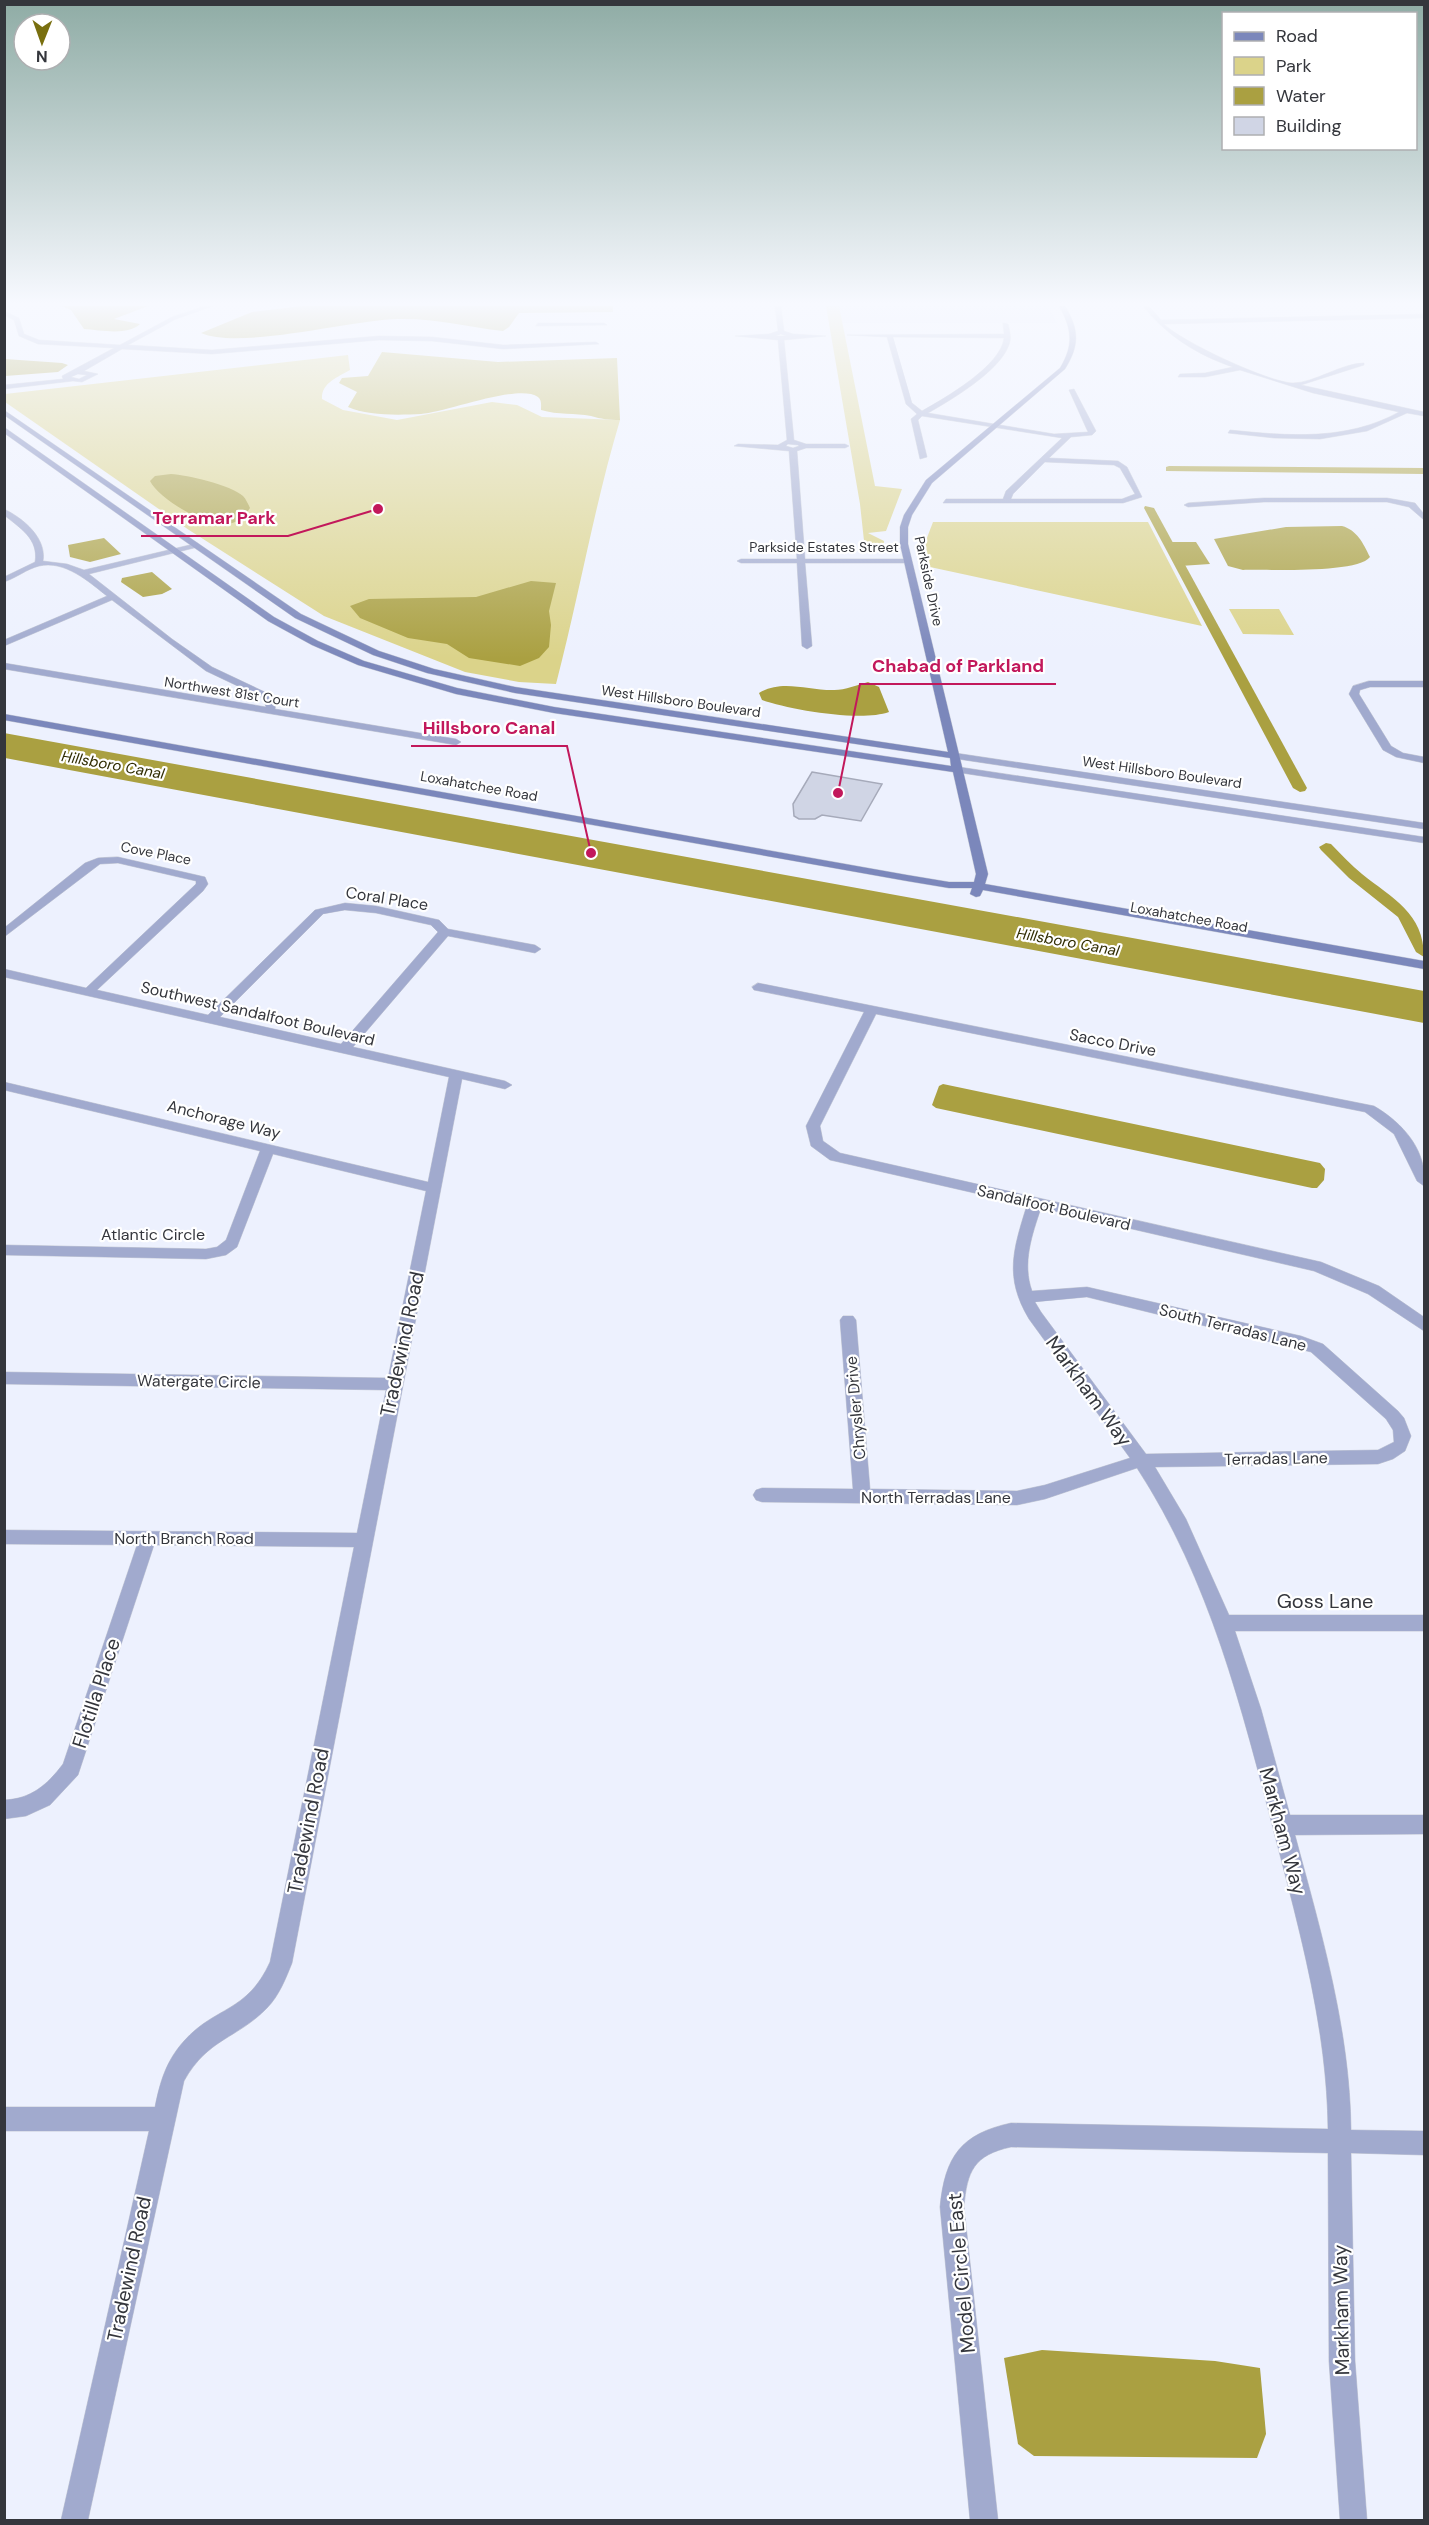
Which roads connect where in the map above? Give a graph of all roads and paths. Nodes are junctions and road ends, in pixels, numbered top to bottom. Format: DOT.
graph roads {
  1 [pos="21,424"];
  2 [pos="790,424"];
  3 [pos="915,424"];
  4 [pos="989,424"];
  5 [pos="1089,424"];
  6 [pos="1384,424"];
  7 [pos="997,425"];
  8 [pos="4,429"];
  9 [pos="1230,432"];
  10 [pos="1068,436"];
  11 [pos="738,446"];
  12 [pos="792,446"];
  13 [pos="845,446"];
  14 [pos="923,457"];
  15 [pos="1044,460"];
  16 [pos="946,501"];
  17 [pos="1006,501"];
  18 [pos="1188,505"];
  19 [pos="4,511"];
  20 [pos="1425,518"];
  21 [pos="199,547"];
  22 [pos="178,553"];
  23 [pos="741,561"];
  24 [pos="800,561"];
  25 [pos="908,561"];
  26 [pos="39,563"];
  27 [pos="83,573"];
  28 [pos="91,579"];
  29 [pos="4,580"];
  30 [pos="112,597"];
  31 [pos="4,643"];
  32 [pos="807,646"];
  33 [pos="4,666"];
  34 [pos="239,683"];
  35 [pos="1425,684"];
  36 [pos="212,702"];
  37 [pos="270,712"];
  38 [pos="4,717"];
  39 [pos="456,741"];
  40 [pos="955,756"];
  41 [pos="1425,760"];
  42 [pos="958,770"];
  43 [pos="1425,826"];
  44 [pos="1425,840"];
  45 [pos="978,890"];
  46 [pos="444,932"];
  47 [pos="4,934"];
  48 [pos="535,949"];
  49 [pos="1425,965"];
  50 [pos="4,973"];
  51 [pos="1425,974"];
  52 [pos="758,987"];
  53 [pos="88,992"];
  54 [pos="871,1011"];
  55 [pos="211,1019"];
  56 [pos="344,1049"];
  57 [pos="456,1074"];
  58 [pos="505,1085"];
  59 [pos="4,1086"];
  60 [pos="268,1148"];
  61 [pos="1425,1181"];
  62 [pos="434,1188"];
  63 [pos="1035,1203"];
  64 [pos="4,1250"];
  65 [pos="1024,1297"];
  66 [pos="848,1320"];
  67 [pos="1425,1325"];
  68 [pos="4,1378"];
  69 [pos="393,1384"];
  70 [pos="1403,1438"];
  71 [pos="1140,1461"];
  72 [pos="762,1495"];
  73 [pos="862,1496"];
  74 [pos="4,1537"];
  75 [pos="148,1538"];
  76 [pos="363,1540"];
  77 [pos="1225,1623"];
  78 [pos="1425,1623"];
  79 [pos="4,1809"];
  80 [pos="1425,1824"];
  81 [pos="1282,1825"];
  82 [pos="162,2119"];
  83 [pos="4,2120"];
  84 [pos="1340,2141"];
  85 [pos="1425,2143"];
  86 [pos="74,2520"];
  87 [pos="984,2520"];
  88 [pos="1354,2520"];
  1 -- 21 [label="street, West Hillsboro Boulevard"];
  2 -- 12 [label="street"];
  3 -- 14 [label="street"];
  4 -- 7 [label="street"];
  5 -- 10 [label="street"];
  6 -- 9 [label="street"];
  7 -- 10 [label="street"];
  7 -- 25 [label="street, Parkside Drive"];
  8 -- 22 [label="street, West Hillsboro Boulevard"];
  10 -- 15 [label="street"];
  11 -- 12 [label="street"];
  12 -- 13 [label="street"];
  12 -- 24 [label="street"];
  15 -- 17 [label="street"];
  15 -- 17 [label="street"];
  16 -- 17 [label="street"];
  18 -- 20 [label="street"];
  19 -- 26 [label="street"];
  21 -- 22 [label="street"];
  21 -- 40 [label="street, West Hillsboro Boulevard"];
  22 -- 27 [label="street"];
  22 -- 28 [label="street"];
  22 -- 42 [label="street, West Hillsboro Boulevard"];
  23 -- 24 [label="street, Parkside Estates Street"];
  24 -- 25 [label="street, Parkside Estates Street"];
  24 -- 32 [label="street"];
  25 -- 40 [label="street, Parkside Drive"];
  26 -- 27 [label="street"];
  26 -- 29 [label="street"];
  27 -- 28 [label="street"];
  28 -- 30 [label="street"];
  30 -- 31 [label="street"];
  30 -- 34 [label="street"];
  33 -- 36 [label="street, Northwest 81st Court"];
  34 -- 36 [label="street"];
  34 -- 37 [label="street"];
  35 -- 41 [label="street"];
  36 -- 37 [label="street, Northwest 81st Court"];
  37 -- 39 [label="street, Northwest 81st Court"];
  38 -- 45 [label="street, Loxahatchee Road"];
  40 -- 42 [label="street, Parkside Drive"];
  40 -- 43 [label="street, West Hillsboro Boulevard"];
  42 -- 44 [label="street, West Hillsboro Boulevard"];
  42 -- 45 [label="street, Parkside Drive"];
  45 -- 49 [label="street, Loxahatchee Road"];
  45 -- 51 [label="street, Loxahatchee Road"];
  46 -- 48 [label="street, Coral Place"];
  46 -- 55 [label="street, Coral Place"];
  46 -- 56 [label="street"];
  47 -- 53 [label="street, Cove Place"];
  50 -- 53 [label="street, Southwest Sandalfoot Boulevard"];
  52 -- 54 [label="street, Sacco Drive"];
  53 -- 55 [label="street, Southwest Sandalfoot Boulevard"];
  54 -- 61 [label="street, Sacco Drive"];
  54 -- 63 [label="street, Sandalfoot Boulevard"];
  55 -- 56 [label="street, Southwest Sandalfoot Boulevard"];
  56 -- 57 [label="street, Southwest Sandalfoot Boulevard"];
  57 -- 58 [label="street, Southwest Sandalfoot Boulevard"];
  57 -- 62 [label="street, Tradewind Road"];
  59 -- 60 [label="street, Anchorage Way"];
  60 -- 62 [label="street, Anchorage Way"];
  60 -- 64 [label="street, Atlantic Circle"];
  62 -- 69 [label="street, Tradewind Road"];
  63 -- 65 [label="street, Markham Way"];
  63 -- 67 [label="street, Sandalfoot Boulevard"];
  65 -- 70 [label="street, South Terradas Lane"];
  65 -- 71 [label="street, Markham Way"];
  66 -- 73 [label="street, Chrysler Drive"];
  68 -- 69 [label="street, Watergate Circle"];
  69 -- 76 [label="street, Tradewind Road"];
  70 -- 71 [label="street, Terradas Lane"];
  71 -- 73 [label="street, North Terradas Lane"];
  71 -- 77 [label="street, Markham Way"];
  72 -- 73 [label="street, North Terradas Lane"];
  74 -- 75 [label="street, North Branch Road"];
  75 -- 76 [label="street, North Branch Road"];
  75 -- 79 [label="street, Flotilla Place"];
  76 -- 82 [label="street, Tradewind Road"];
  77 -- 78 [label="street, Goss Lane"];
  77 -- 81 [label="street, Markham Way"];
  80 -- 81 [label="street"];
  81 -- 84 [label="street, Markham Way"];
  82 -- 83 [label="street"];
  82 -- 86 [label="street, Tradewind Road"];
  84 -- 85 [label="street, Model Circle East"];
  84 -- 87 [label="street, Model Circle East"];
  84 -- 88 [label="street, Markham Way"];
}
